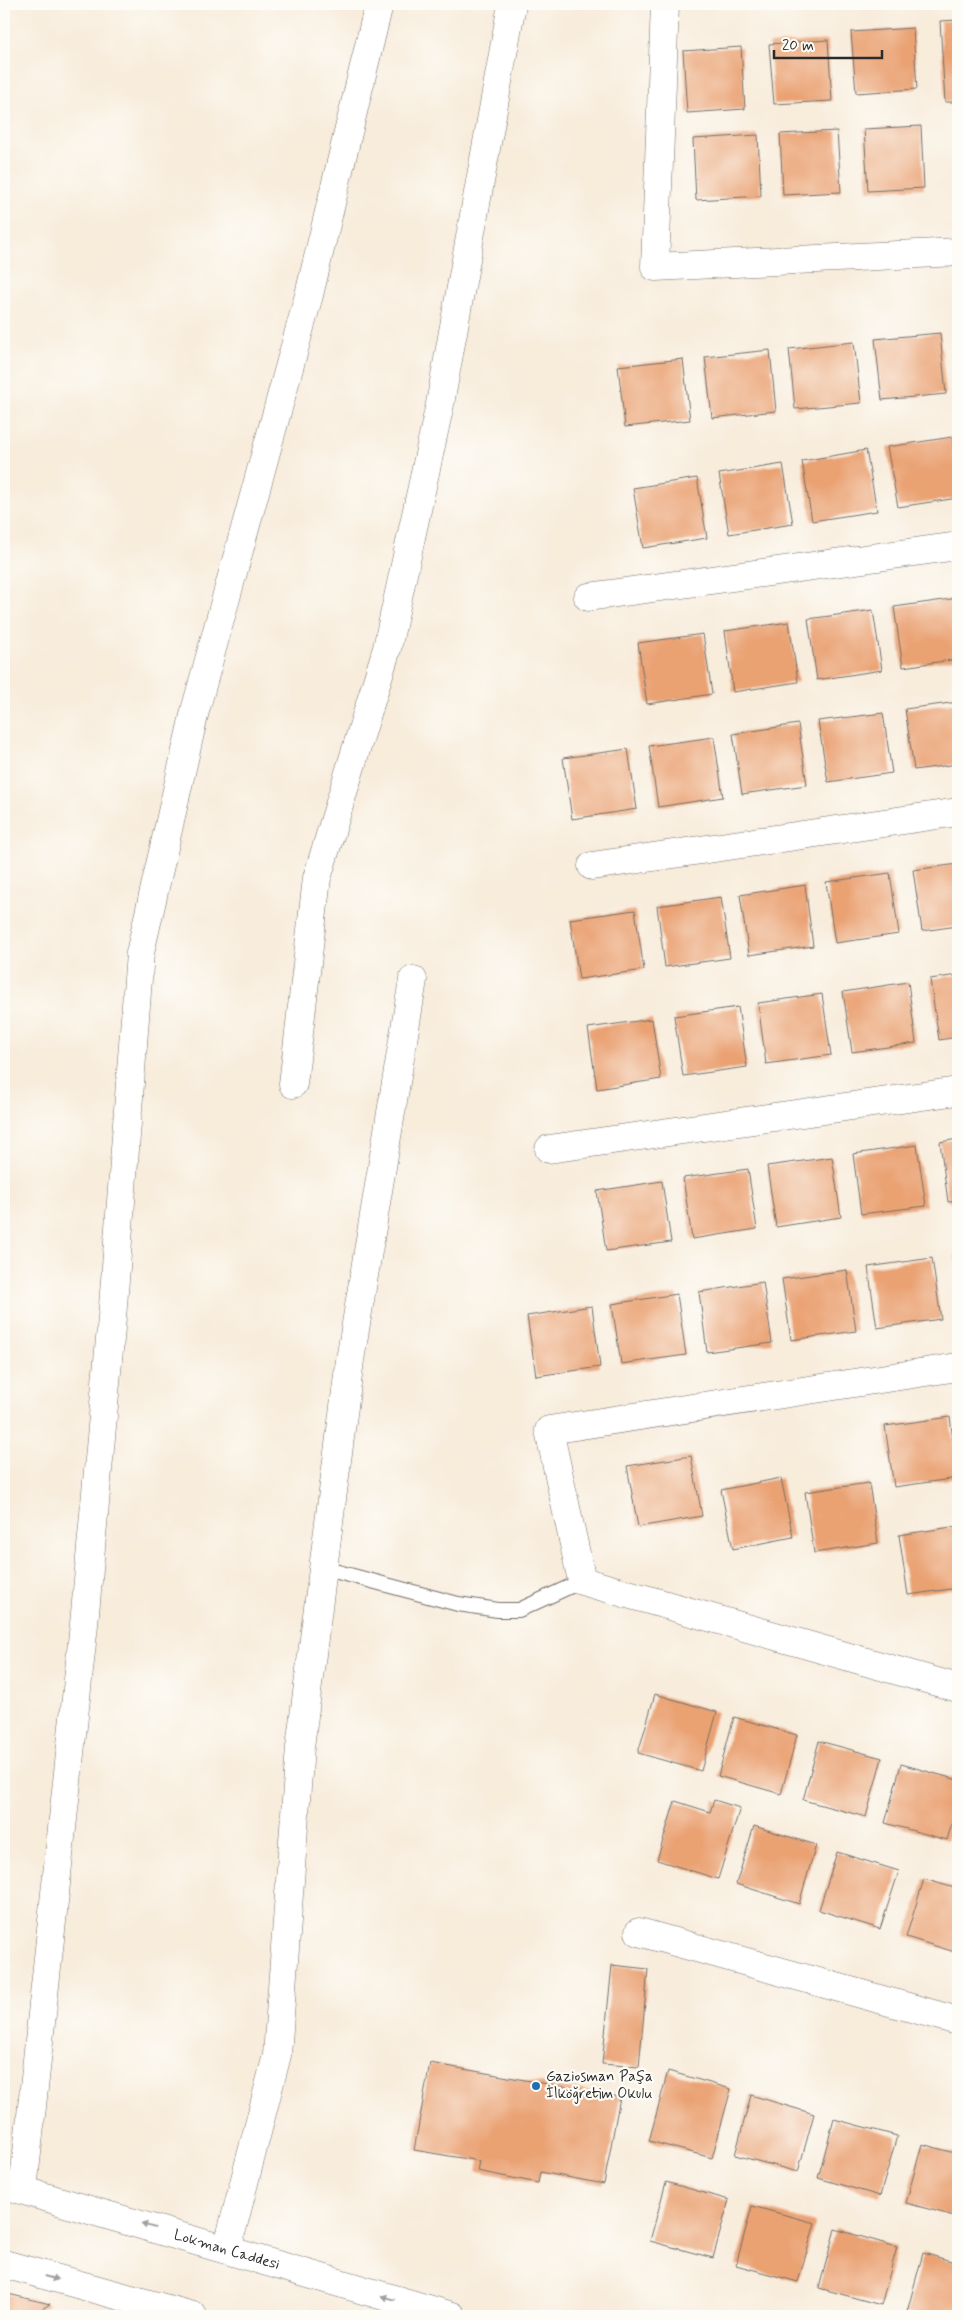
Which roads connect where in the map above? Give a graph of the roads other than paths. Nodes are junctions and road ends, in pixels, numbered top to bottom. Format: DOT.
graph roads {
  1 [pos="379,4"];
  2 [pos="512,4"];
  3 [pos="665,4"];
  4 [pos="958,252"];
  5 [pos="958,546"];
  6 [pos="588,596"];
  7 [pos="958,812"];
  8 [pos="592,866"];
  9 [pos="413,980"];
  10 [pos="293,1084"];
  11 [pos="958,1091"];
  12 [pos="549,1149"];
  13 [pos="958,1367"];
  14 [pos="323,1568"];
  15 [pos="582,1581"];
  16 [pos="958,1688"];
  17 [pos="638,1932"];
  18 [pos="958,2021"];
  19 [pos="13,2188"];
  20 [pos="227,2249"];
  21 [pos="4,2264"];
  22 [pos="192,2316"];
  23 [pos="452,2316"];
  1 -- 19 [label="street"];
  2 -- 10 [label="street"];
  3 -- 4 [label="street"];
  5 -- 6 [label="street"];
  7 -- 8 [label="street"];
  9 -- 14 [label="street"];
  11 -- 12 [label="street"];
  13 -- 15 [label="street"];
  14 -- 15 [label="lane"];
  14 -- 20 [label="street"];
  15 -- 16 [label="street"];
  17 -- 18 [label="street"];
  20 -- 19 [label="street, Lokman Caddesi, one-way"];
  23 -- 20 [label="street, Lokman Caddesi, one-way"];
  21 -- 22 [label="street, one-way"];
}
